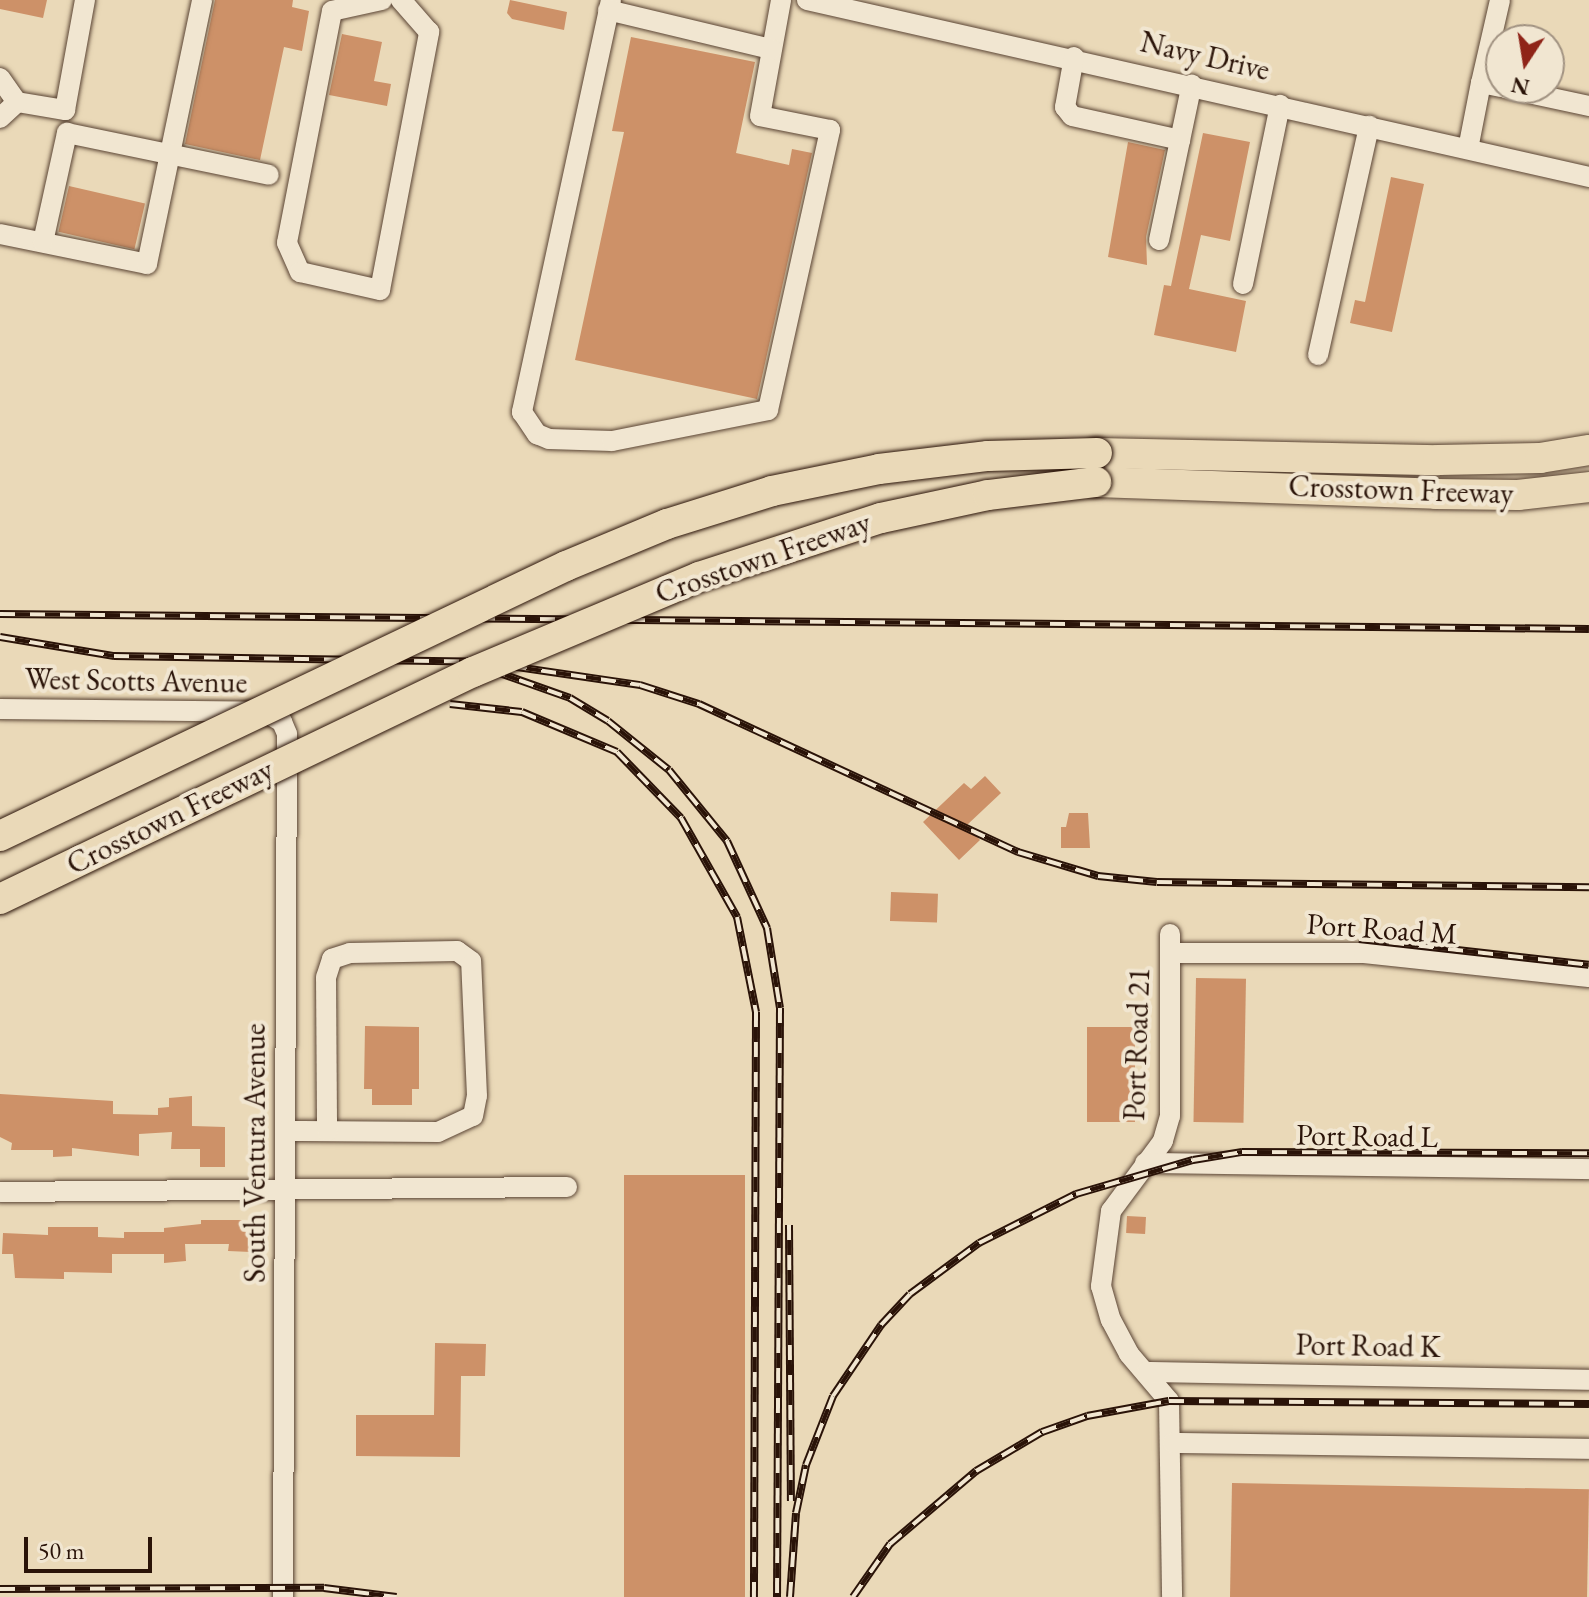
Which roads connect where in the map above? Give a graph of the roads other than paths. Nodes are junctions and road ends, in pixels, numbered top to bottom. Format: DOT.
graph roads {
  1 [pos="85,0"];
  2 [pos="202,0"];
  3 [pos="382,0"];
  4 [pos="401,0"];
  5 [pos="781,0"];
  6 [pos="807,0"];
  7 [pos="1500,0"];
  8 [pos="609,5"];
  9 [pos="1499,24"];
  10 [pos="773,39"];
  11 [pos="1074,57"];
  12 [pos="0,78"];
  13 [pos="1192,84"];
  14 [pos="1565,101"];
  15 [pos="17,102"];
  16 [pos="1487,104"];
  17 [pos="1280,105"];
  18 [pos="1589,106"];
  19 [pos="0,118"];
  20 [pos="1369,126"];
  21 [pos="1180,140"];
  22 [pos="1468,149"];
  23 [pos="170,154"];
  24 [pos="269,175"];
  25 [pos="1589,177"];
  26 [pos="0,234"];
  27 [pos="1159,240"];
  28 [pos="43,242"];
  29 [pos="1243,284"];
  30 [pos="1318,355"];
  31 [pos="1589,450"];
  32 [pos="1097,467"];
  33 [pos="1589,487"];
  34 [pos="0,709"];
  35 [pos="272,714"];
  36 [pos="0,836"];
  37 [pos="0,899"];
  38 [pos="1170,944"];
  39 [pos="1589,977"];
  40 [pos="285,1131"];
  41 [pos="327,1131"];
  42 [pos="1145,1163"];
  43 [pos="1589,1169"];
  44 [pos="567,1187"];
  45 [pos="285,1188"];
  46 [pos="0,1192"];
  47 [pos="1147,1372"];
  48 [pos="1589,1380"];
  49 [pos="1173,1443"];
  50 [pos="1589,1449"];
  51 [pos="283,1597"];
  52 [pos="1172,1597"];
  1 -- 15 [label="street"];
  2 -- 23 [label="street"];
  3 -- 4 [label="street"];
  5 -- 10 [label="street"];
  6 -- 11 [label="street, Navy Drive"];
  7 -- 9 [label="street"];
  8 -- 10 [label="street"];
  8 -- 10 [label="street"];
  11 -- 13 [label="street, Navy Drive"];
  11 -- 21 [label="street"];
  12 -- 15 [label="street"];
  13 -- 17 [label="street, Navy Drive"];
  13 -- 21 [label="street"];
  14 -- 18 [label="street"];
  15 -- 19 [label="street"];
  16 -- 22 [label="street"];
  17 -- 20 [label="street, Navy Drive"];
  17 -- 29 [label="street"];
  20 -- 22 [label="street, Navy Drive"];
  20 -- 30 [label="street"];
  21 -- 27 [label="street"];
  22 -- 25 [label="street, Navy Drive"];
  23 -- 24 [label="street"];
  23 -- 28 [label="street"];
  23 -- 28 [label="street"];
  26 -- 28 [label="street"];
  31 -- 32 [label="highway, Crosstown Freeway"];
  32 -- 33 [label="highway, Crosstown Freeway"];
  32 -- 36 [label="highway, Crosstown Freeway, bridge"];
  32 -- 37 [label="highway, Crosstown Freeway, bridge"];
  34 -- 35 [label="street, West Scotts Avenue"];
  35 -- 40 [label="street, South Ventura Avenue"];
  38 -- 39 [label="street, Port Road M"];
  38 -- 42 [label="street, Port Road 21"];
  40 -- 41 [label="street"];
  40 -- 45 [label="street, South Ventura Avenue"];
  41 -- 41 [label="street"];
  42 -- 43 [label="street, Port Road L"];
  42 -- 47 [label="street, Port Road 21"];
  44 -- 45 [label="street"];
  45 -- 46 [label="street"];
  45 -- 51 [label="street, South Ventura Avenue"];
  47 -- 48 [label="street, Port Road K"];
  47 -- 49 [label="street, Port Road 21"];
  49 -- 50 [label="street"];
  49 -- 52 [label="street, Port Road 21"];
}
